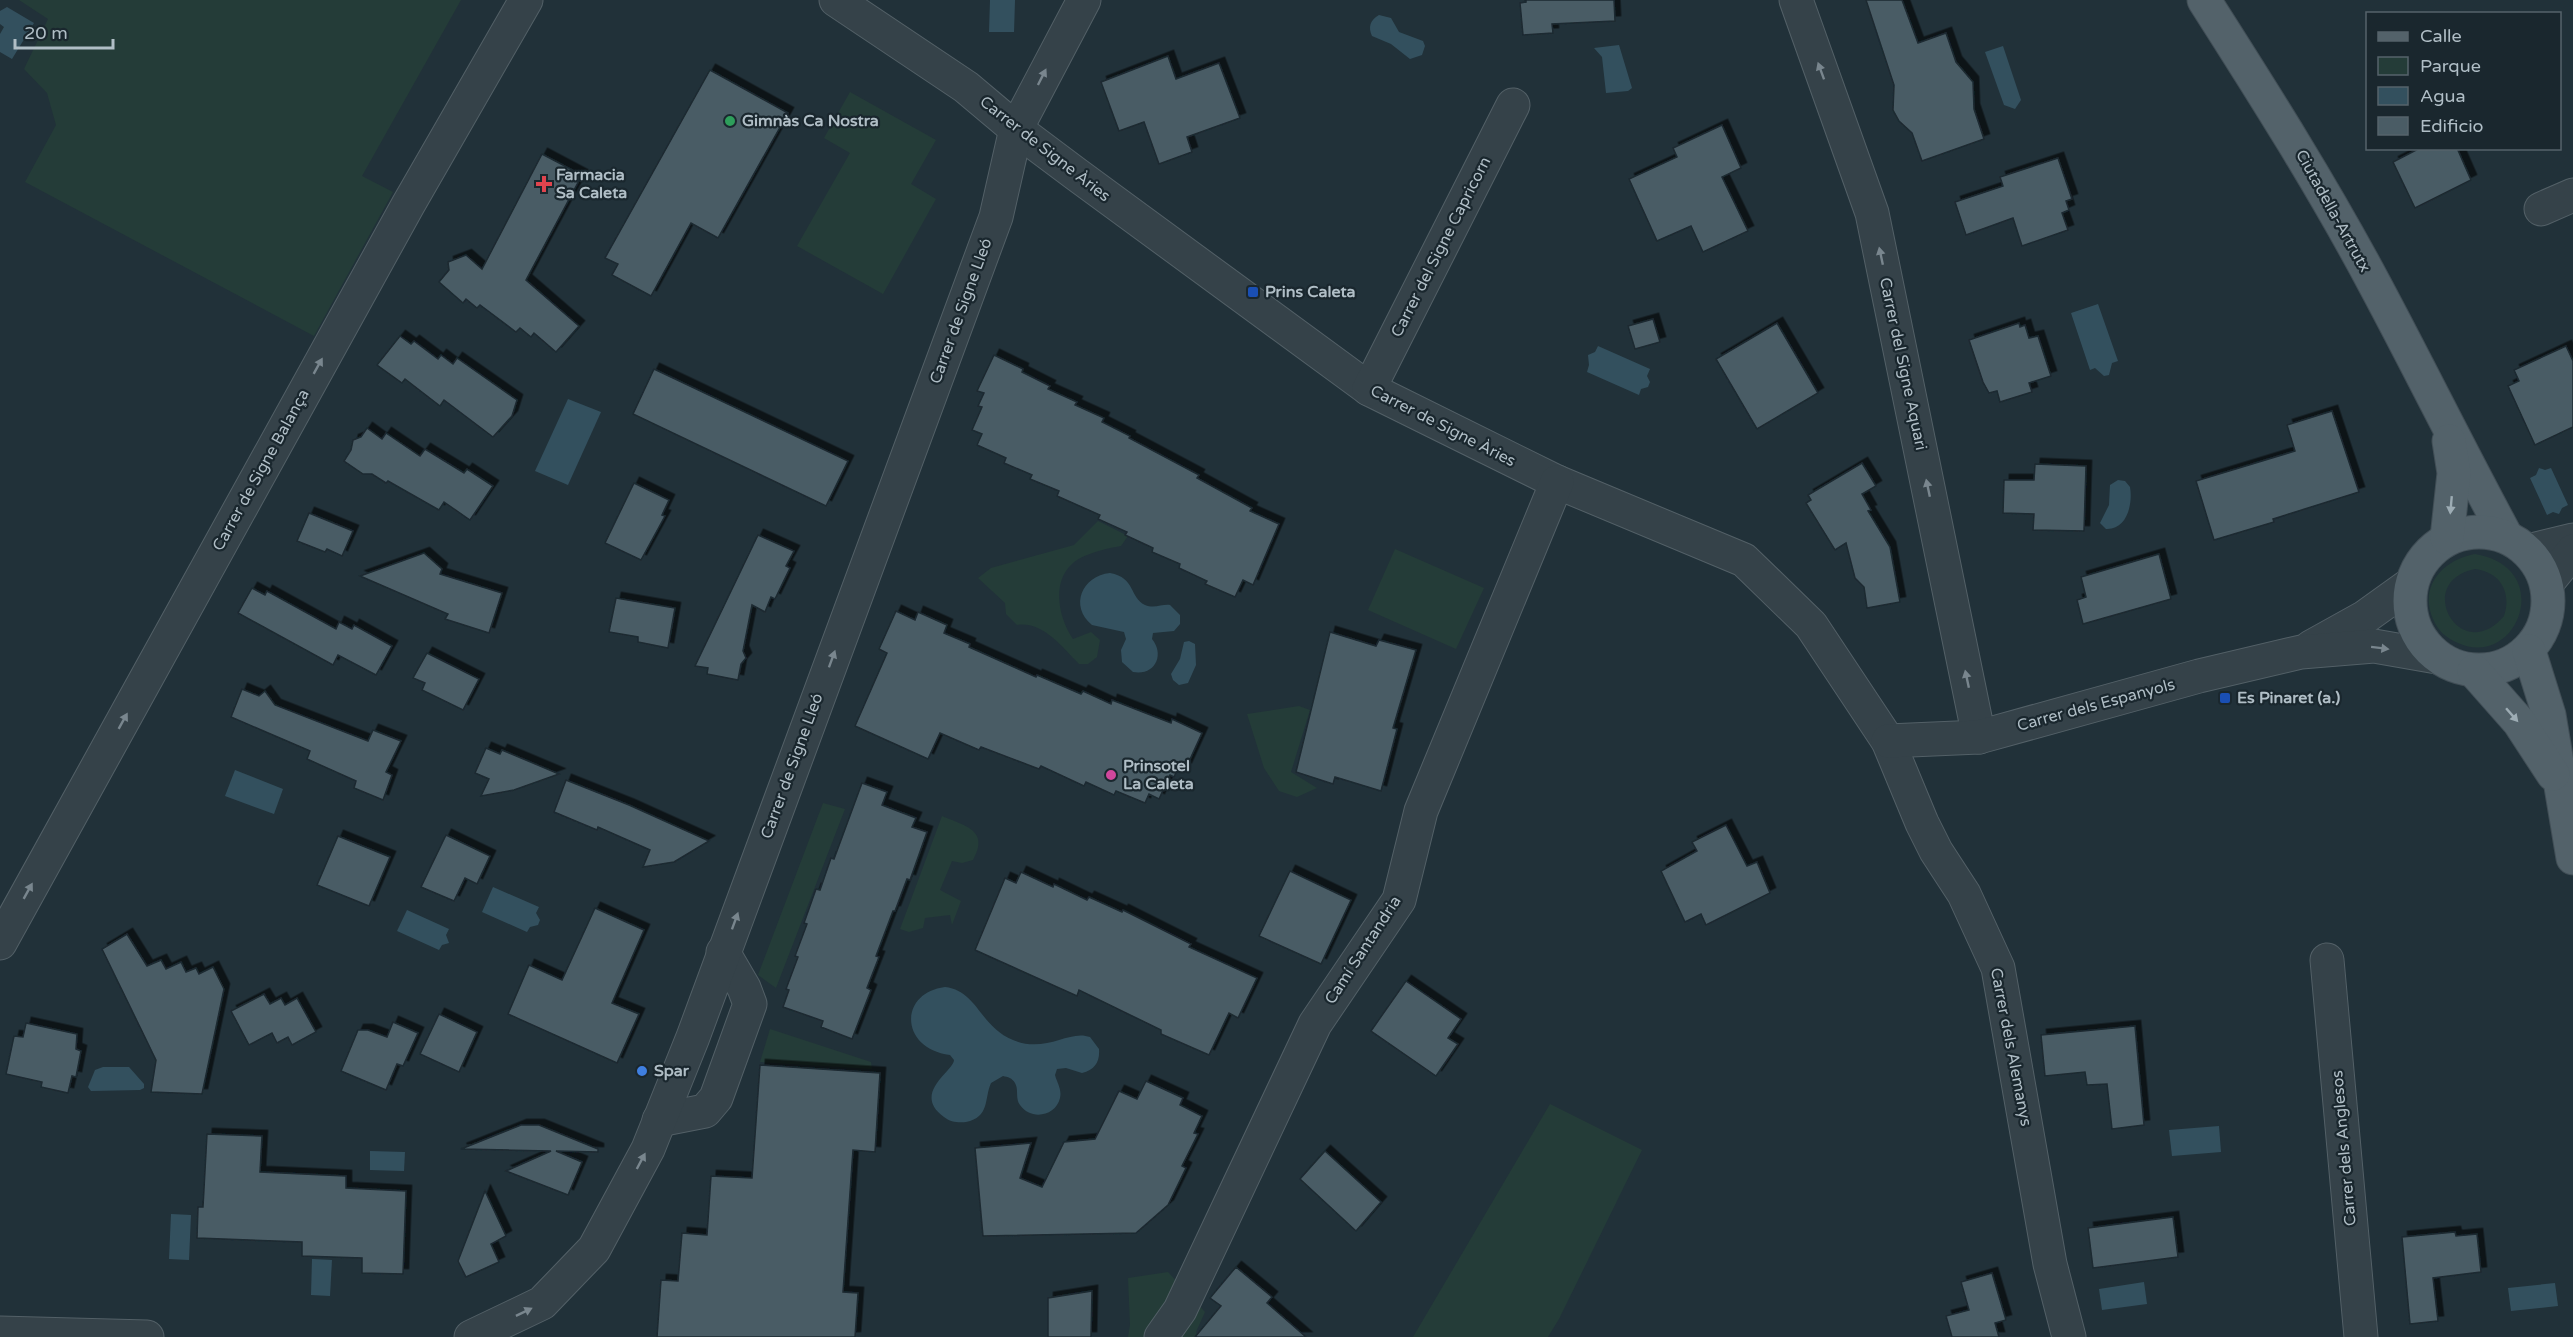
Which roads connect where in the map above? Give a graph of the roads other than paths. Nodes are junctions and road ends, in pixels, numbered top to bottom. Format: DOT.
graph roads {
  1 [pos="526,0"];
  2 [pos="836,0"];
  3 [pos="1084,0"];
  4 [pos="1796,0"];
  5 [pos="2204,0"];
  6 [pos="1513,105"];
  7 [pos="1016,129"];
  8 [pos="2573,195"];
  9 [pos="2541,209"];
  10 [pos="1369,390"];
  11 [pos="2448,430"];
  12 [pos="1557,482"];
  13 [pos="2447,538"];
  14 [pos="2573,540"];
  15 [pos="2517,543"];
  16 [pos="2573,551"];
  17 [pos="2547,583"];
  18 [pos="2411,585"];
  19 [pos="2529,651"];
  20 [pos="2301,652"];
  21 [pos="2437,657"];
  22 [pos="2474,671"];
  23 [pos="1979,736"];
  24 [pos="1888,741"];
  25 [pos="2558,782"];
  26 [pos="2573,858"];
  27 [pos="0,943"];
  28 [pos="723,952"];
  29 [pos="2326,960"];
  30 [pos="659,1120"];
  31 [pos="0,1333"];
  32 [pos="147,1337"];
  33 [pos="471,1337"];
  34 [pos="1161,1337"];
  35 [pos="2069,1337"];
  36 [pos="2361,1337"];
  27 -- 1 [label="street, Carrer de Signe Balança, one-way"];
  2 -- 7 [label="street, Carrer de Signe Àries"];
  7 -- 3 [label="street, Carrer de Signe Lleó, one-way"];
  23 -- 4 [label="street, Carrer del Signe Aquari, one-way"];
  5 -- 11 [label="main road, Ciutadella-Artrutx"];
  6 -- 10 [label="street, Carrer del Signe Capricorn"];
  7 -- 10 [label="street, Carrer de Signe Àries"];
  28 -- 7 [label="street, Carrer de Signe Lleó, one-way"];
  8 -- 9 [label="street"];
  10 -- 12 [label="street, Carrer de Signe Àries"];
  11 -- 13 [label="main road, one-way"];
  11 -- 15 [label="main road, Ciutadella-Artrutx"];
  12 -- 24 [label="street, Carrer de Signe Àries"];
  12 -- 34 [label="street, Camí Santandria"];
  13 -- 15 [label="main road"];
  13 -- 18 [label="main road"];
  14 -- 15 [label="street"];
  15 -- 17 [label="main road"];
  16 -- 17 [label="street"];
  17 -- 19 [label="main road"];
  18 -- 20 [label="street, Carrer dels Espanyols"];
  18 -- 21 [label="main road"];
  19 -- 22 [label="main road"];
  19 -- 25 [label="main road"];
  20 -- 21 [label="street, Carrer dels Espanyols, one-way"];
  20 -- 23 [label="street, Carrer dels Espanyols"];
  21 -- 22 [label="main road"];
  22 -- 25 [label="main road, one-way"];
  23 -- 24 [label="street, Carrer dels Espanyols"];
  24 -- 35 [label="street, Carrer dels Alemanys"];
  25 -- 26 [label="main road"];
  28 -- 30 [label="street, Carrer de Signe Lleó"];
  28 -- 30 [label="street"];
  29 -- 36 [label="street, Carrer dels Anglesos"];
  33 -- 30 [label="street, Carrer de Signe Lleó, one-way"];
  31 -- 32 [label="street"];
}
